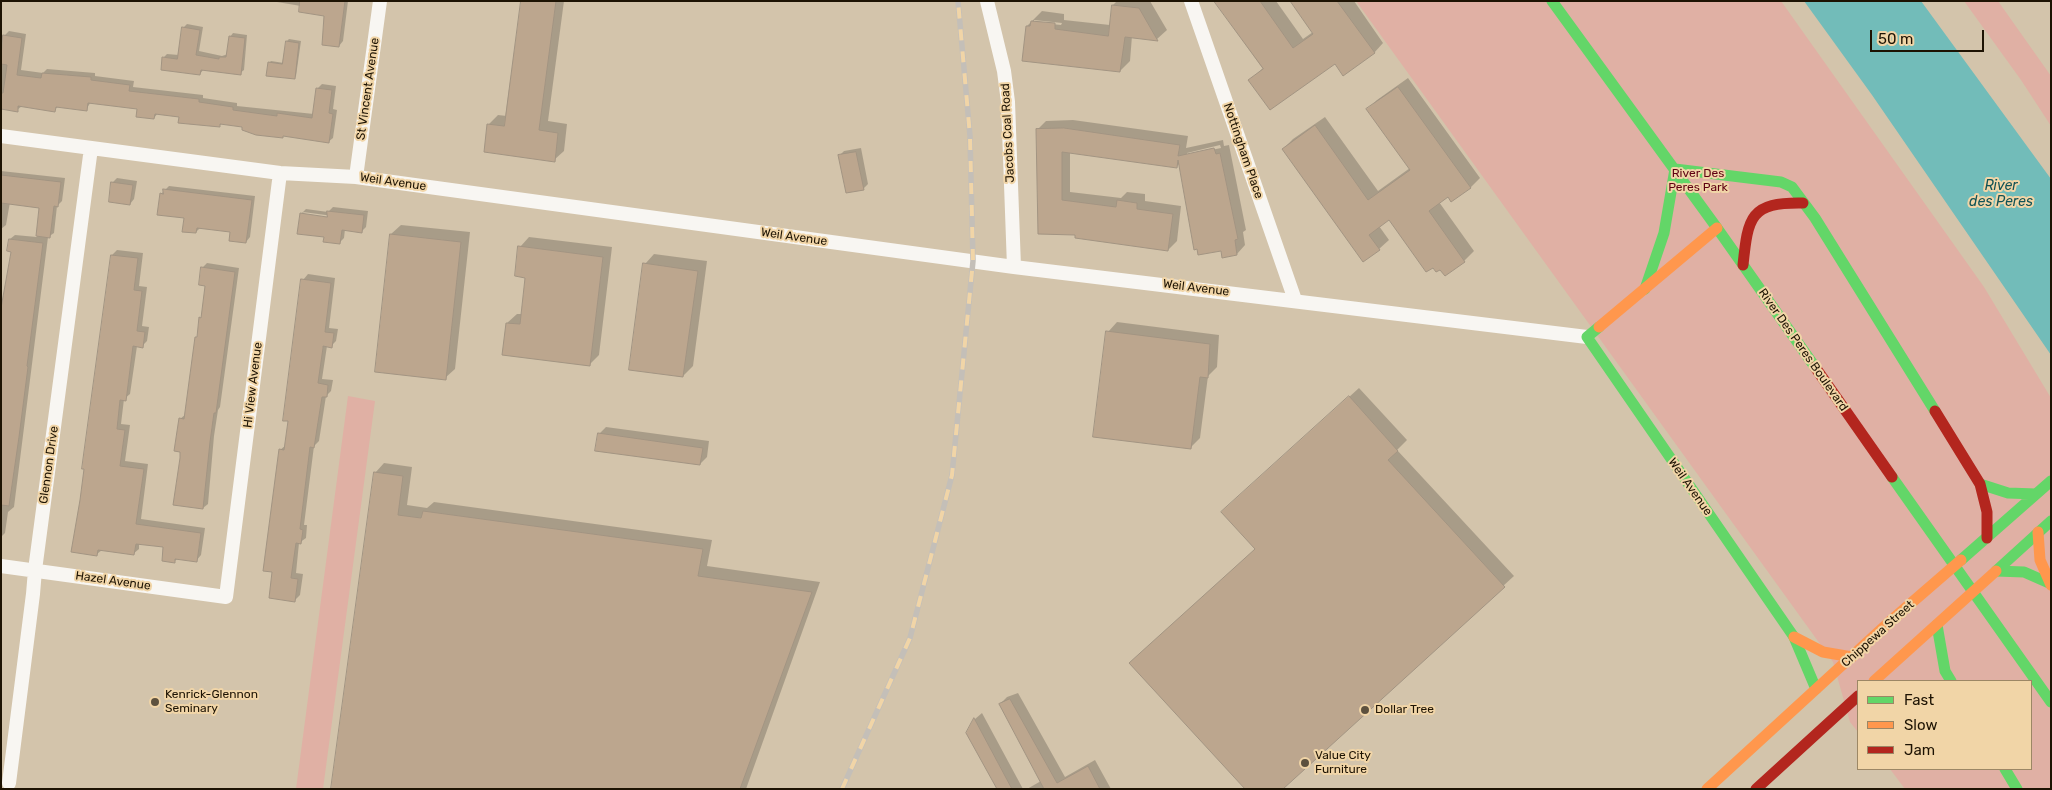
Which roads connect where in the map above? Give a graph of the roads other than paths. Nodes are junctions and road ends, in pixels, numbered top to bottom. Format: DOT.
graph roads {
  1 [pos="380,1"];
  2 [pos="987,1"];
  3 [pos="1191,1"];
  4 [pos="1552,1"];
  5 [pos="1,136"];
  6 [pos="91,148"];
  7 [pos="1675,169"];
  8 [pos="280,173"];
  9 [pos="356,177"];
  10 [pos="1803,203"];
  11 [pos="1717,228"];
  12 [pos="1743,265"];
  13 [pos="1014,266"];
  14 [pos="1645,289"];
  15 [pos="1295,300"];
  16 [pos="1587,338"];
  17 [pos="2051,481"];
  18 [pos="1980,484"];
  19 [pos="2036,494"];
  20 [pos="2051,521"];
  21 [pos="2038,532"];
  22 [pos="1987,538"];
  23 [pos="1,566"];
  24 [pos="35,570"];
  25 [pos="1996,571"];
  26 [pos="2050,584"];
  27 [pos="226,597"];
  28 [pos="1937,625"];
  29 [pos="1794,637"];
  30 [pos="1905,654"];
  31 [pos="1852,657"];
  32 [pos="1919,657"];
  33 [pos="1931,662"];
  34 [pos="1945,671"];
  35 [pos="1875,680"];
  36 [pos="1950,680"];
  37 [pos="1816,689"];
  38 [pos="1857,697"];
  39 [pos="2051,702"];
  40 [pos="2006,770"];
  41 [pos="9,783"];
  42 [pos="1707,789"];
  43 [pos="1756,789"];
  44 [pos="2017,789"];
  1 -- 9 [label="street, St Vincent Avenue"];
  2 -- 13 [label="street, Jacobs Coal Road"];
  3 -- 15 [label="street, Nottingham Place"];
  4 -- 7 [label="main road, River Des Peres Boulevard"];
  5 -- 6 [label="street, Weil Avenue"];
  6 -- 8 [label="street, Weil Avenue"];
  6 -- 24 [label="street, Glennon Drive"];
  7 -- 10 [label="main road"];
  7 -- 11 [label="main road, River Des Peres Boulevard"];
  7 -- 14 [label="main road"];
  8 -- 9 [label="street, Weil Avenue"];
  8 -- 27 [label="street, Hi View Avenue"];
  9 -- 13 [label="street, Weil Avenue"];
  10 -- 12 [label="main road"];
  10 -- 18 [label="main road"];
  11 -- 12 [label="main road, River Des Peres Boulevard"];
  11 -- 14 [label="main road"];
  12 -- 39 [label="main road, River Des Peres Boulevard"];
  13 -- 15 [label="street, Weil Avenue"];
  14 -- 16 [label="main road"];
  15 -- 16 [label="street, Weil Avenue"];
  16 -- 29 [label="main road, Weil Avenue"];
  17 -- 19 [label="main road, Chippewa Street"];
  18 -- 19 [label="main road"];
  18 -- 22 [label="main road"];
  19 -- 22 [label="main road, Chippewa Street"];
  20 -- 21 [label="main road"];
  21 -- 25 [label="main road"];
  21 -- 26 [label="main road"];
  22 -- 31 [label="main road, Chippewa Street"];
  23 -- 24 [label="street, Hazel Avenue"];
  24 -- 27 [label="street, Hazel Avenue"];
  24 -- 41 [label="street, Glennon Drive"];
  25 -- 26 [label="main road"];
  25 -- 28 [label="main road"];
  28 -- 30 [label="main road"];
  28 -- 34 [label="main road"];
  29 -- 31 [label="main road"];
  29 -- 37 [label="main road, Weil Avenue"];
  30 -- 32 [label="main road"];
  30 -- 35 [label="main road"];
  31 -- 37 [label="main road, Chippewa Street"];
  33 -- 34 [label="main road"];
  34 -- 36 [label="main road"];
  37 -- 42 [label="main road, Chippewa Street"];
  38 -- 43 [label="main road"];
  40 -- 44 [label="main road"];
}
